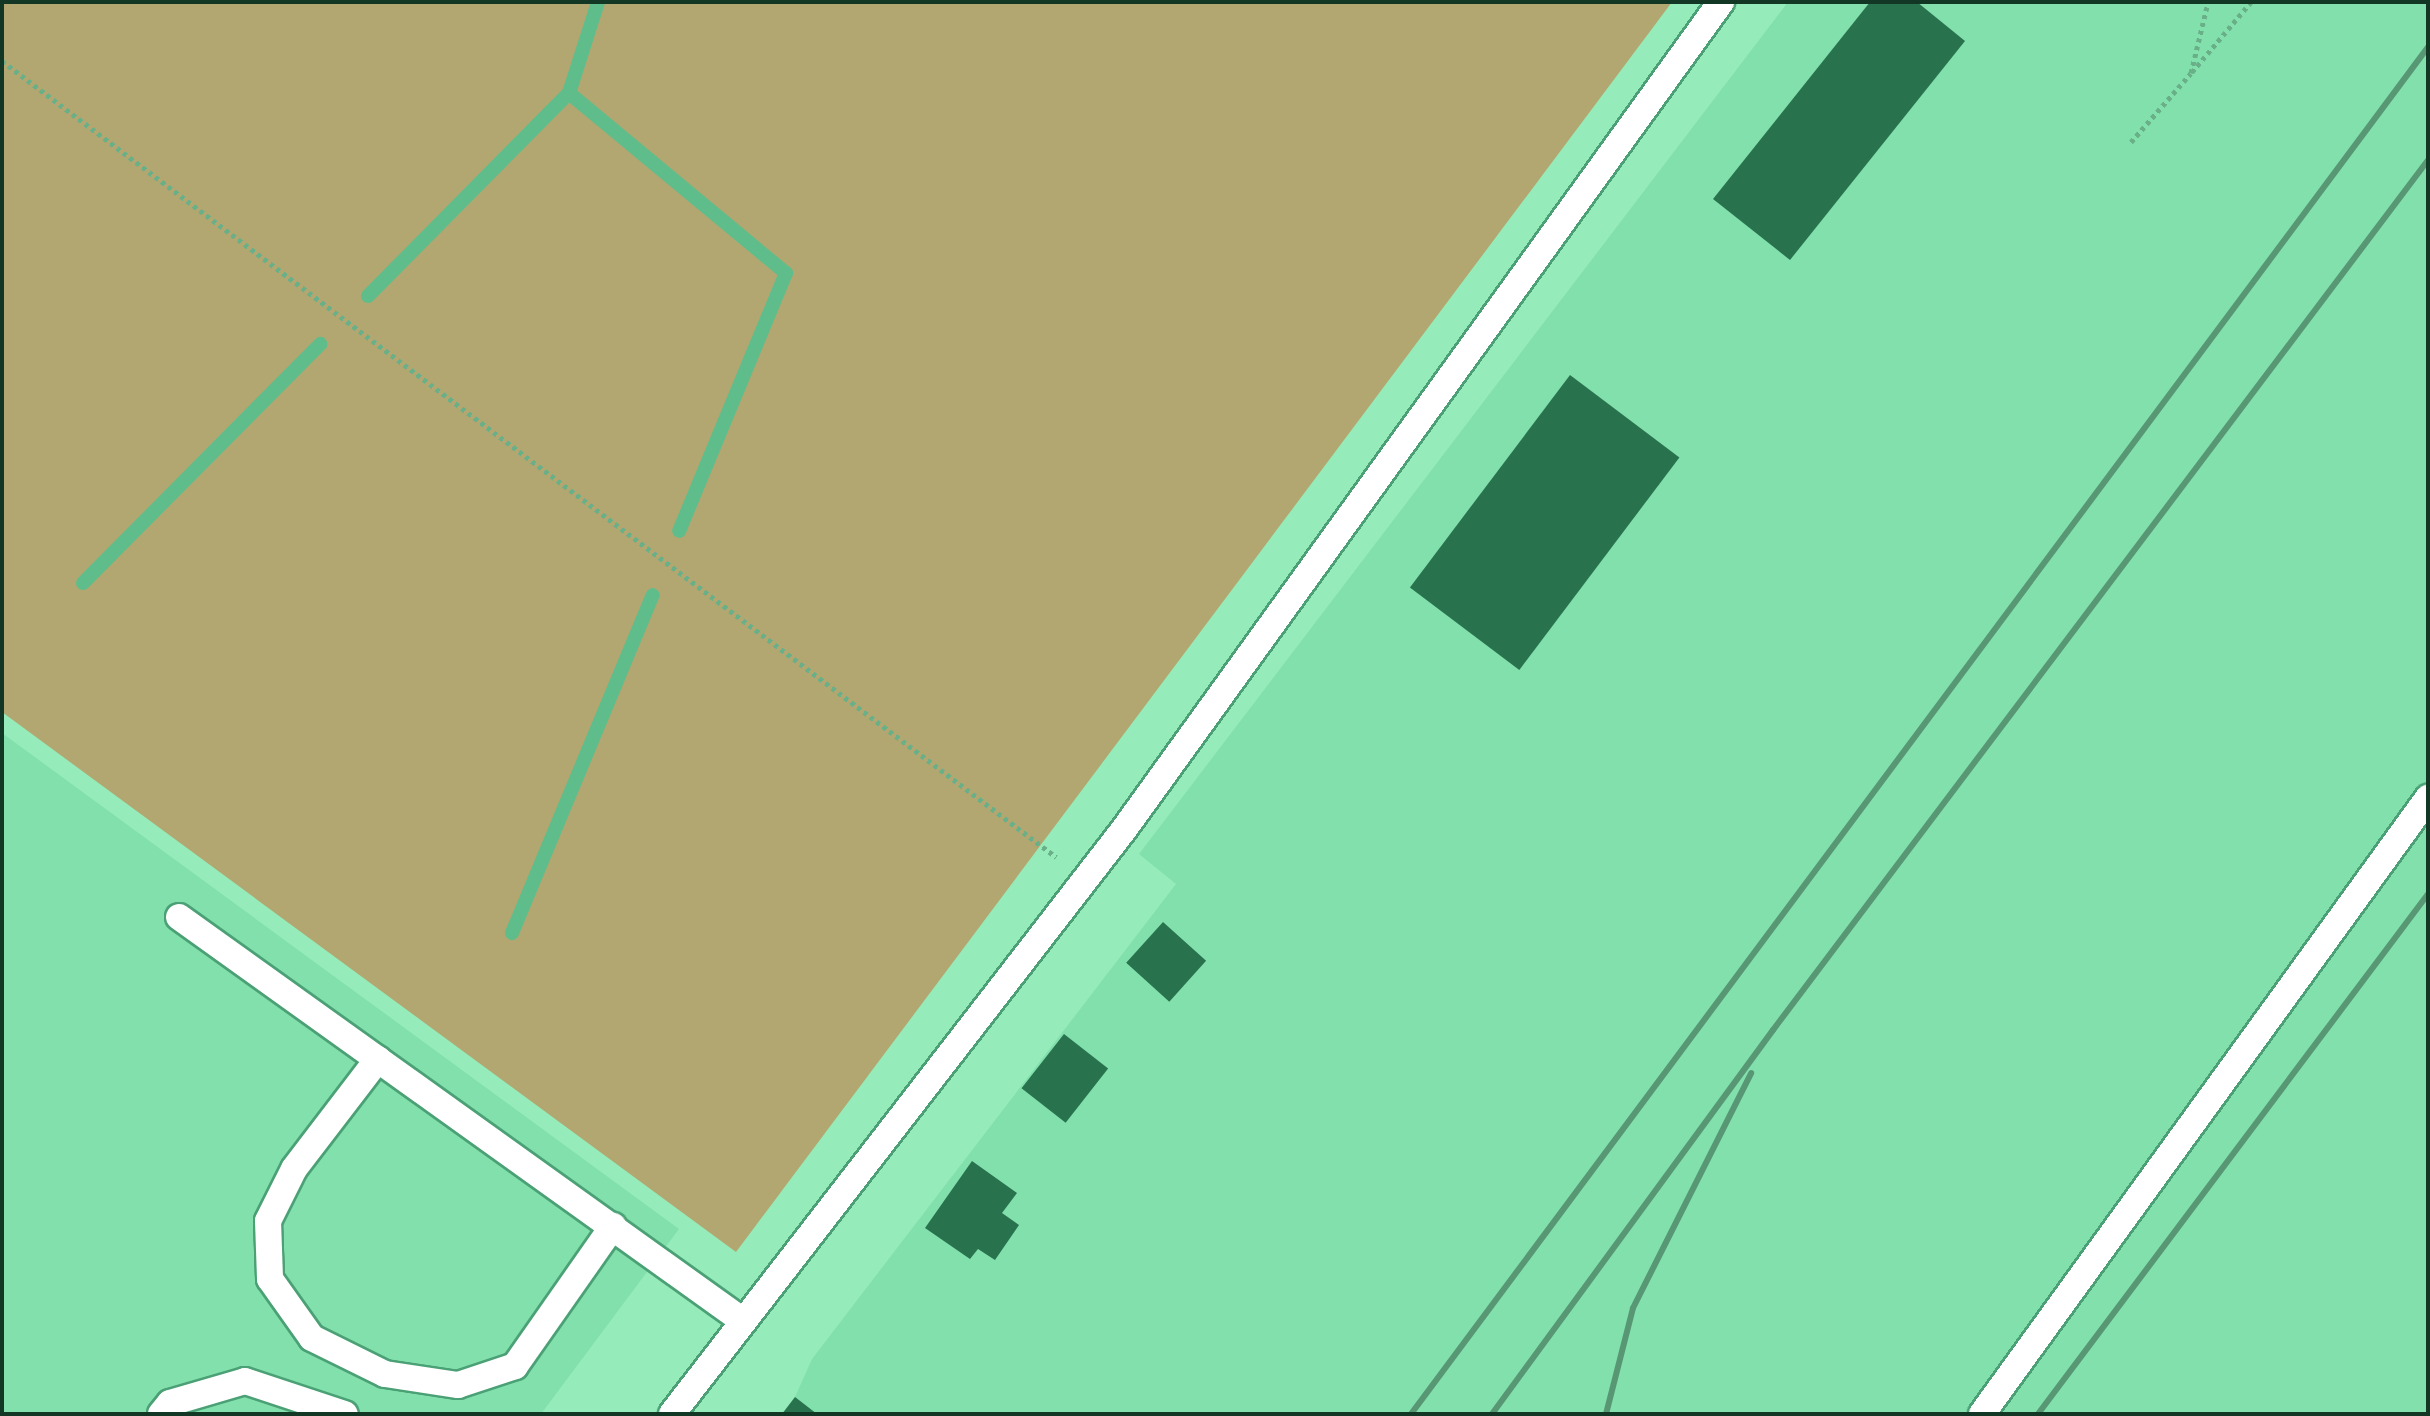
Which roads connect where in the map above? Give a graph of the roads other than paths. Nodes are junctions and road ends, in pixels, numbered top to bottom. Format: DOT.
graph roads {
  1 [pos="1721,2"];
  2 [pos="2428,798"];
  3 [pos="179,917"];
  4 [pos="378,1059"];
  5 [pos="613,1226"];
  6 [pos="743,1321"];
  7 [pos="161,1414"];
  8 [pos="345,1414"];
  9 [pos="672,1414"];
  10 [pos="1982,1414"];
  1 -- 6 [label="lane"];
  2 -- 10 [label="lane"];
  3 -- 4 [label="lane"];
  4 -- 5 [label="lane"];
  4 -- 5 [label="lane"];
  5 -- 6 [label="lane"];
  6 -- 9 [label="lane"];
  7 -- 8 [label="lane"];
}
